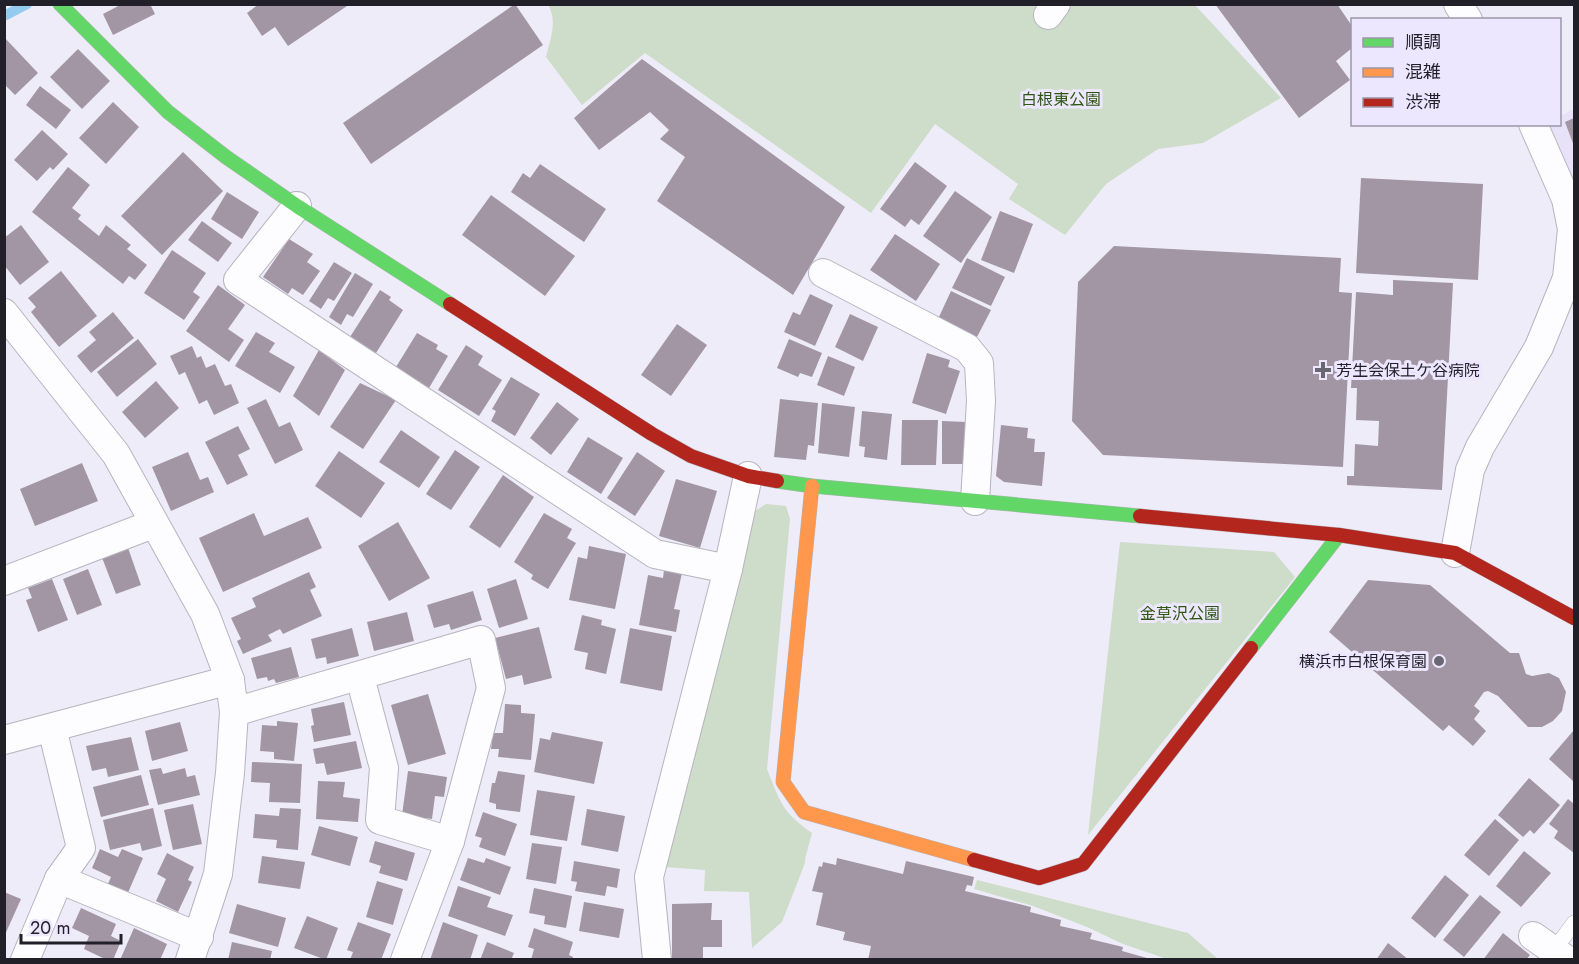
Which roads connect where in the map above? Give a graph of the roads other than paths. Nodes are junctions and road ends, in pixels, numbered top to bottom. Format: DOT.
graph roads {
  1 [pos="60,4"];
  2 [pos="1458,4"];
  3 [pos="1467,18"];
  4 [pos="1534,126"];
  5 [pos="297,206"];
  6 [pos="823,273"];
  7 [pos="4,313"];
  8 [pos="748,476"];
  9 [pos="812,486"];
  10 [pos="975,501"];
  11 [pos="153,524"];
  12 [pos="1339,535"];
  13 [pos="1455,553"];
  14 [pos="728,569"];
  15 [pos="4,581"];
  16 [pos="1575,618"];
  17 [pos="360,677"];
  18 [pos="230,680"];
  19 [pos="234,712"];
  20 [pos="52,728"];
  21 [pos="4,740"];
  22 [pos="450,841"];
  23 [pos="59,879"];
  24 [pos="1575,923"];
  25 [pos="195,948"];
  26 [pos="1551,948"];
  27 [pos="25,960"];
  28 [pos="405,960"];
  29 [pos="657,960"];
  1 -- 5 [label="street"];
  2 -- 3 [label="street"];
  4 -- 13 [label="street"];
  5 -- 8 [label="street"];
  5 -- 14 [label="street"];
  6 -- 10 [label="street"];
  7 -- 11 [label="street"];
  8 -- 9 [label="street"];
  8 -- 14 [label="street"];
  9 -- 10 [label="street"];
  9 -- 12 [label="street"];
  10 -- 12 [label="street"];
  11 -- 15 [label="street"];
  11 -- 18 [label="street"];
  12 -- 13 [label="street"];
  13 -- 16 [label="street"];
  14 -- 29 [label="street"];
  17 -- 19 [label="street"];
  17 -- 22 [label="street"];
  17 -- 22 [label="street"];
  18 -- 19 [label="street"];
  18 -- 20 [label="street"];
  19 -- 25 [label="street"];
  20 -- 21 [label="street"];
  20 -- 23 [label="street"];
  22 -- 28 [label="street"];
  23 -- 25 [label="street"];
  23 -- 27 [label="street"];
  24 -- 26 [label="lane"];
}
